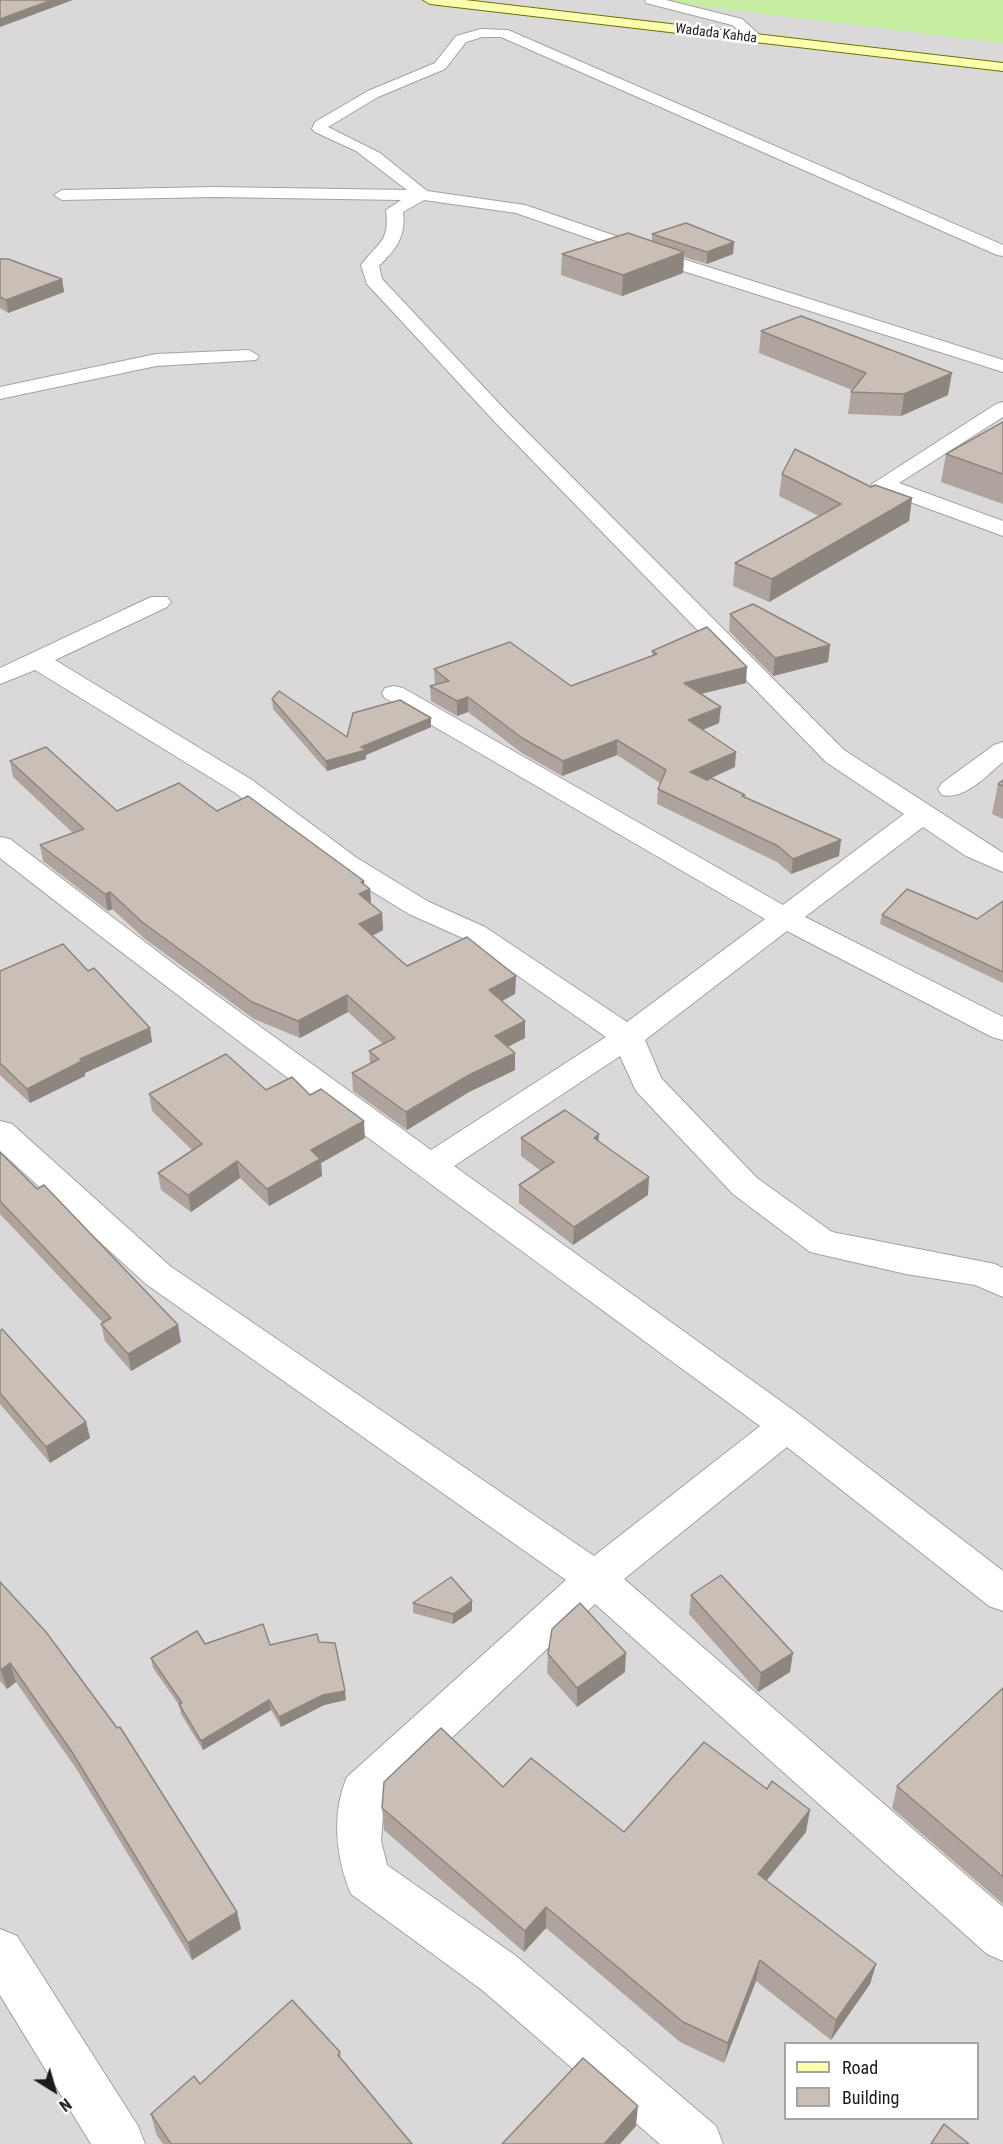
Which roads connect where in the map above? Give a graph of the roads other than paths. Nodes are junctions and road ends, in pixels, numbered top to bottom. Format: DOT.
graph roads {
  1 [pos="430,0"];
  2 [pos="651,0"];
  3 [pos="756,38"];
  4 [pos="1003,67"];
  5 [pos="62,195"];
  6 [pos="422,195"];
  7 [pos="1003,251"];
  8 [pos="249,356"];
  9 [pos="1003,366"];
  10 [pos="0,393"];
  11 [pos="1003,408"];
  12 [pos="1003,529"];
  13 [pos="159,602"];
  14 [pos="35,659"];
  15 [pos="0,677"];
  16 [pos="394,693"];
  17 [pos="1003,750"];
  18 [pos="951,789"];
  19 [pos="922,814"];
  20 [pos="0,845"];
  21 [pos="1003,864"];
  22 [pos="785,918"];
  23 [pos="1003,1030"];
  24 [pos="628,1036"];
  25 [pos="0,1132"];
  26 [pos="428,1167"];
  27 [pos="1003,1284"];
  28 [pos="787,1426"];
  29 [pos="595,1580"];
  30 [pos="1003,1594"];
  31 [pos="1003,1938"];
  32 [pos="0,1953"];
  33 [pos="112,2141"];
  34 [pos="698,2144"];
  1 -- 3 [label="main road, Wadada Kahda"];
  2 -- 3 [label="street"];
  3 -- 4 [label="main road, Wadada Kahda"];
  5 -- 6 [label="street"];
  6 -- 7 [label="street"];
  6 -- 9 [label="street"];
  6 -- 19 [label="street"];
  8 -- 10 [label="street"];
  11 -- 12 [label="street"];
  13 -- 14 [label="street"];
  14 -- 15 [label="street"];
  14 -- 24 [label="street"];
  16 -- 22 [label="street"];
  17 -- 18 [label="street"];
  19 -- 21 [label="street"];
  19 -- 22 [label="street"];
  20 -- 26 [label="street"];
  22 -- 23 [label="street"];
  22 -- 24 [label="street"];
  24 -- 26 [label="street"];
  24 -- 27 [label="street"];
  25 -- 29 [label="street"];
  26 -- 28 [label="street"];
  28 -- 29 [label="street"];
  28 -- 30 [label="street"];
  29 -- 31 [label="street"];
  29 -- 34 [label="street"];
  32 -- 33 [label="street"];
}
